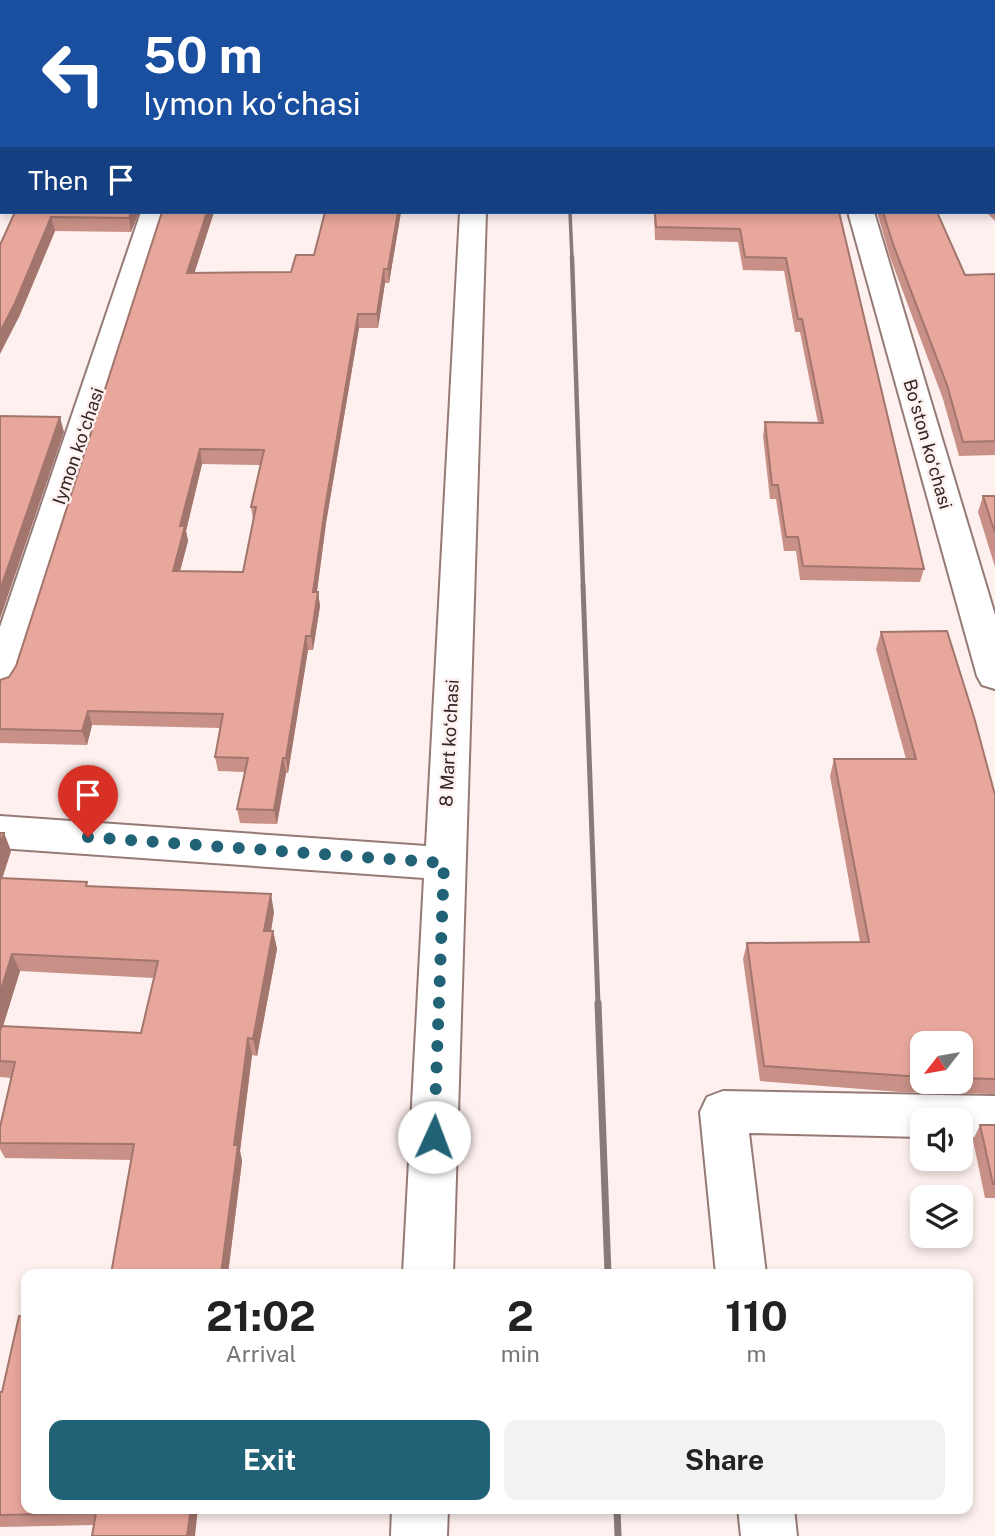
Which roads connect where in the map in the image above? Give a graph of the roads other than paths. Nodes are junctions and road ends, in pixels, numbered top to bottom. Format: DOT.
graph roads {
  1 [pos="153,214"];
  2 [pos="473,214"];
  3 [pos="862,214"];
  4 [pos="995,676"];
  5 [pos="0,680"];
  6 [pos="0,832"];
  7 [pos="444,863"];
  8 [pos="995,1117"];
  9 [pos="428,1269"];
  10 [pos="740,1269"];
  11 [pos="420,1514"];
  12 [pos="767,1514"];
  13 [pos="419,1536"];
  14 [pos="769,1536"];
  1 -- 5 [label="street, Iymon koʻchasi"];
  2 -- 7 [label="street, 8 Mart koʻchasi"];
  3 -- 4 [label="street, Boʻston koʻchasi"];
  6 -- 7 [label="street"];
  7 -- 9 [label="street, 8 Mart koʻchasi"];
  8 -- 10 [label="street"];
  11 -- 13 [label="street"];
  12 -- 14 [label="street"];
}
